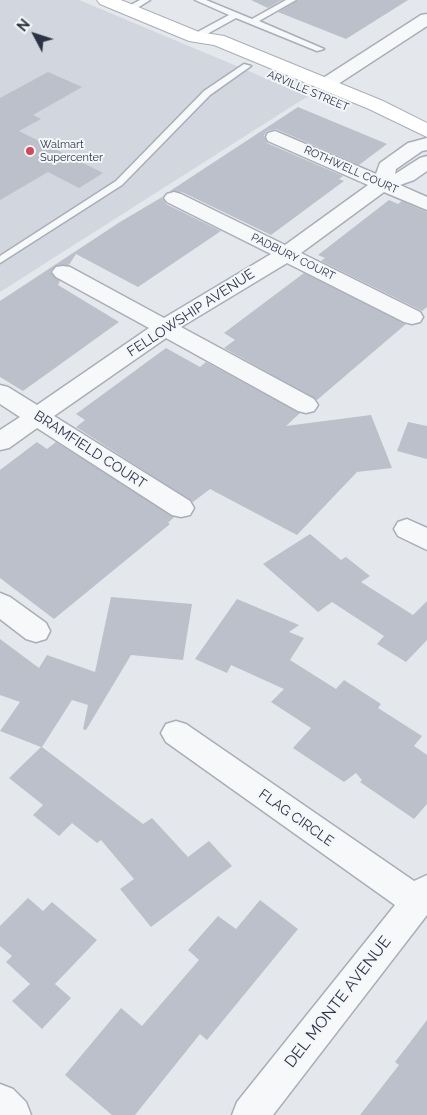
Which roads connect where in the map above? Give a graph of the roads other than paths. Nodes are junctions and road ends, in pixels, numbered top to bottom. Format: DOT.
graph roads {
  1 [pos="106,0"];
  2 [pos="146,0"];
  3 [pos="199,0"];
  4 [pos="292,0"];
  5 [pos="128,10"];
  6 [pos="235,15"];
  7 [pos="427,19"];
  8 [pos="252,22"];
  9 [pos="195,38"];
  10 [pos="320,49"];
  11 [pos="247,59"];
  12 [pos="327,92"];
  13 [pos="427,133"];
  14 [pos="275,137"];
  15 [pos="427,144"];
  16 [pos="399,159"];
  17 [pos="423,165"];
  18 [pos="383,184"];
  19 [pos="174,198"];
  20 [pos="427,204"];
  21 [pos="286,254"];
  22 [pos="0,260"];
  23 [pos="63,272"];
  24 [pos="412,317"];
  25 [pos="166,328"];
  26 [pos="0,394"];
  27 [pos="306,405"];
  28 [pos="37,416"];
  29 [pos="0,442"];
  30 [pos="180,508"];
  31 [pos="0,604"];
  32 [pos="36,631"];
  33 [pos="176,734"];
  34 [pos="422,896"];
  35 [pos="0,1102"];
  36 [pos="13,1115"];
  37 [pos="250,1115"];
  1 -- 5 [label="street, ARVILLE STREET"];
  2 -- 5 [label="lane"];
  3 -- 6 [label="lane"];
  4 -- 8 [label="lane"];
  5 -- 9 [label="street, ARVILLE STREET"];
  6 -- 8 [label="lane"];
  6 -- 9 [label="lane"];
  7 -- 12 [label="street"];
  8 -- 10 [label="lane"];
  9 -- 11 [label="street, ARVILLE STREET"];
  11 -- 12 [label="street, ARVILLE STREET"];
  11 -- 22 [label="lane"];
  12 -- 13 [label="street, ARVILLE STREET"];
  14 -- 18 [label="street, ROTHWELL COURT"];
  15 -- 16 [label="street, FELLOWSHIP AVENUE"];
  16 -- 17 [label="lane"];
  16 -- 18 [label="street, FELLOWSHIP AVENUE"];
  17 -- 18 [label="street, FELLOWSHIP AVENUE"];
  18 -- 20 [label="street, ROTHWELL COURT"];
  18 -- 21 [label="street, FELLOWSHIP AVENUE"];
  19 -- 21 [label="street, PADBURY COURT"];
  21 -- 24 [label="street, PADBURY COURT"];
  21 -- 25 [label="street, FELLOWSHIP AVENUE"];
  23 -- 25 [label="street"];
  25 -- 27 [label="street"];
  25 -- 28 [label="street, FELLOWSHIP AVENUE"];
  26 -- 28 [label="street, BRAMFIELD COURT"];
  28 -- 29 [label="street, FELLOWSHIP AVENUE"];
  28 -- 30 [label="street, BRAMFIELD COURT"];
  31 -- 32 [label="street"];
  33 -- 34 [label="street, FLAG CIRCLE"];
  34 -- 37 [label="street, DEL MONTE AVENUE"];
  35 -- 36 [label="street"];
}
